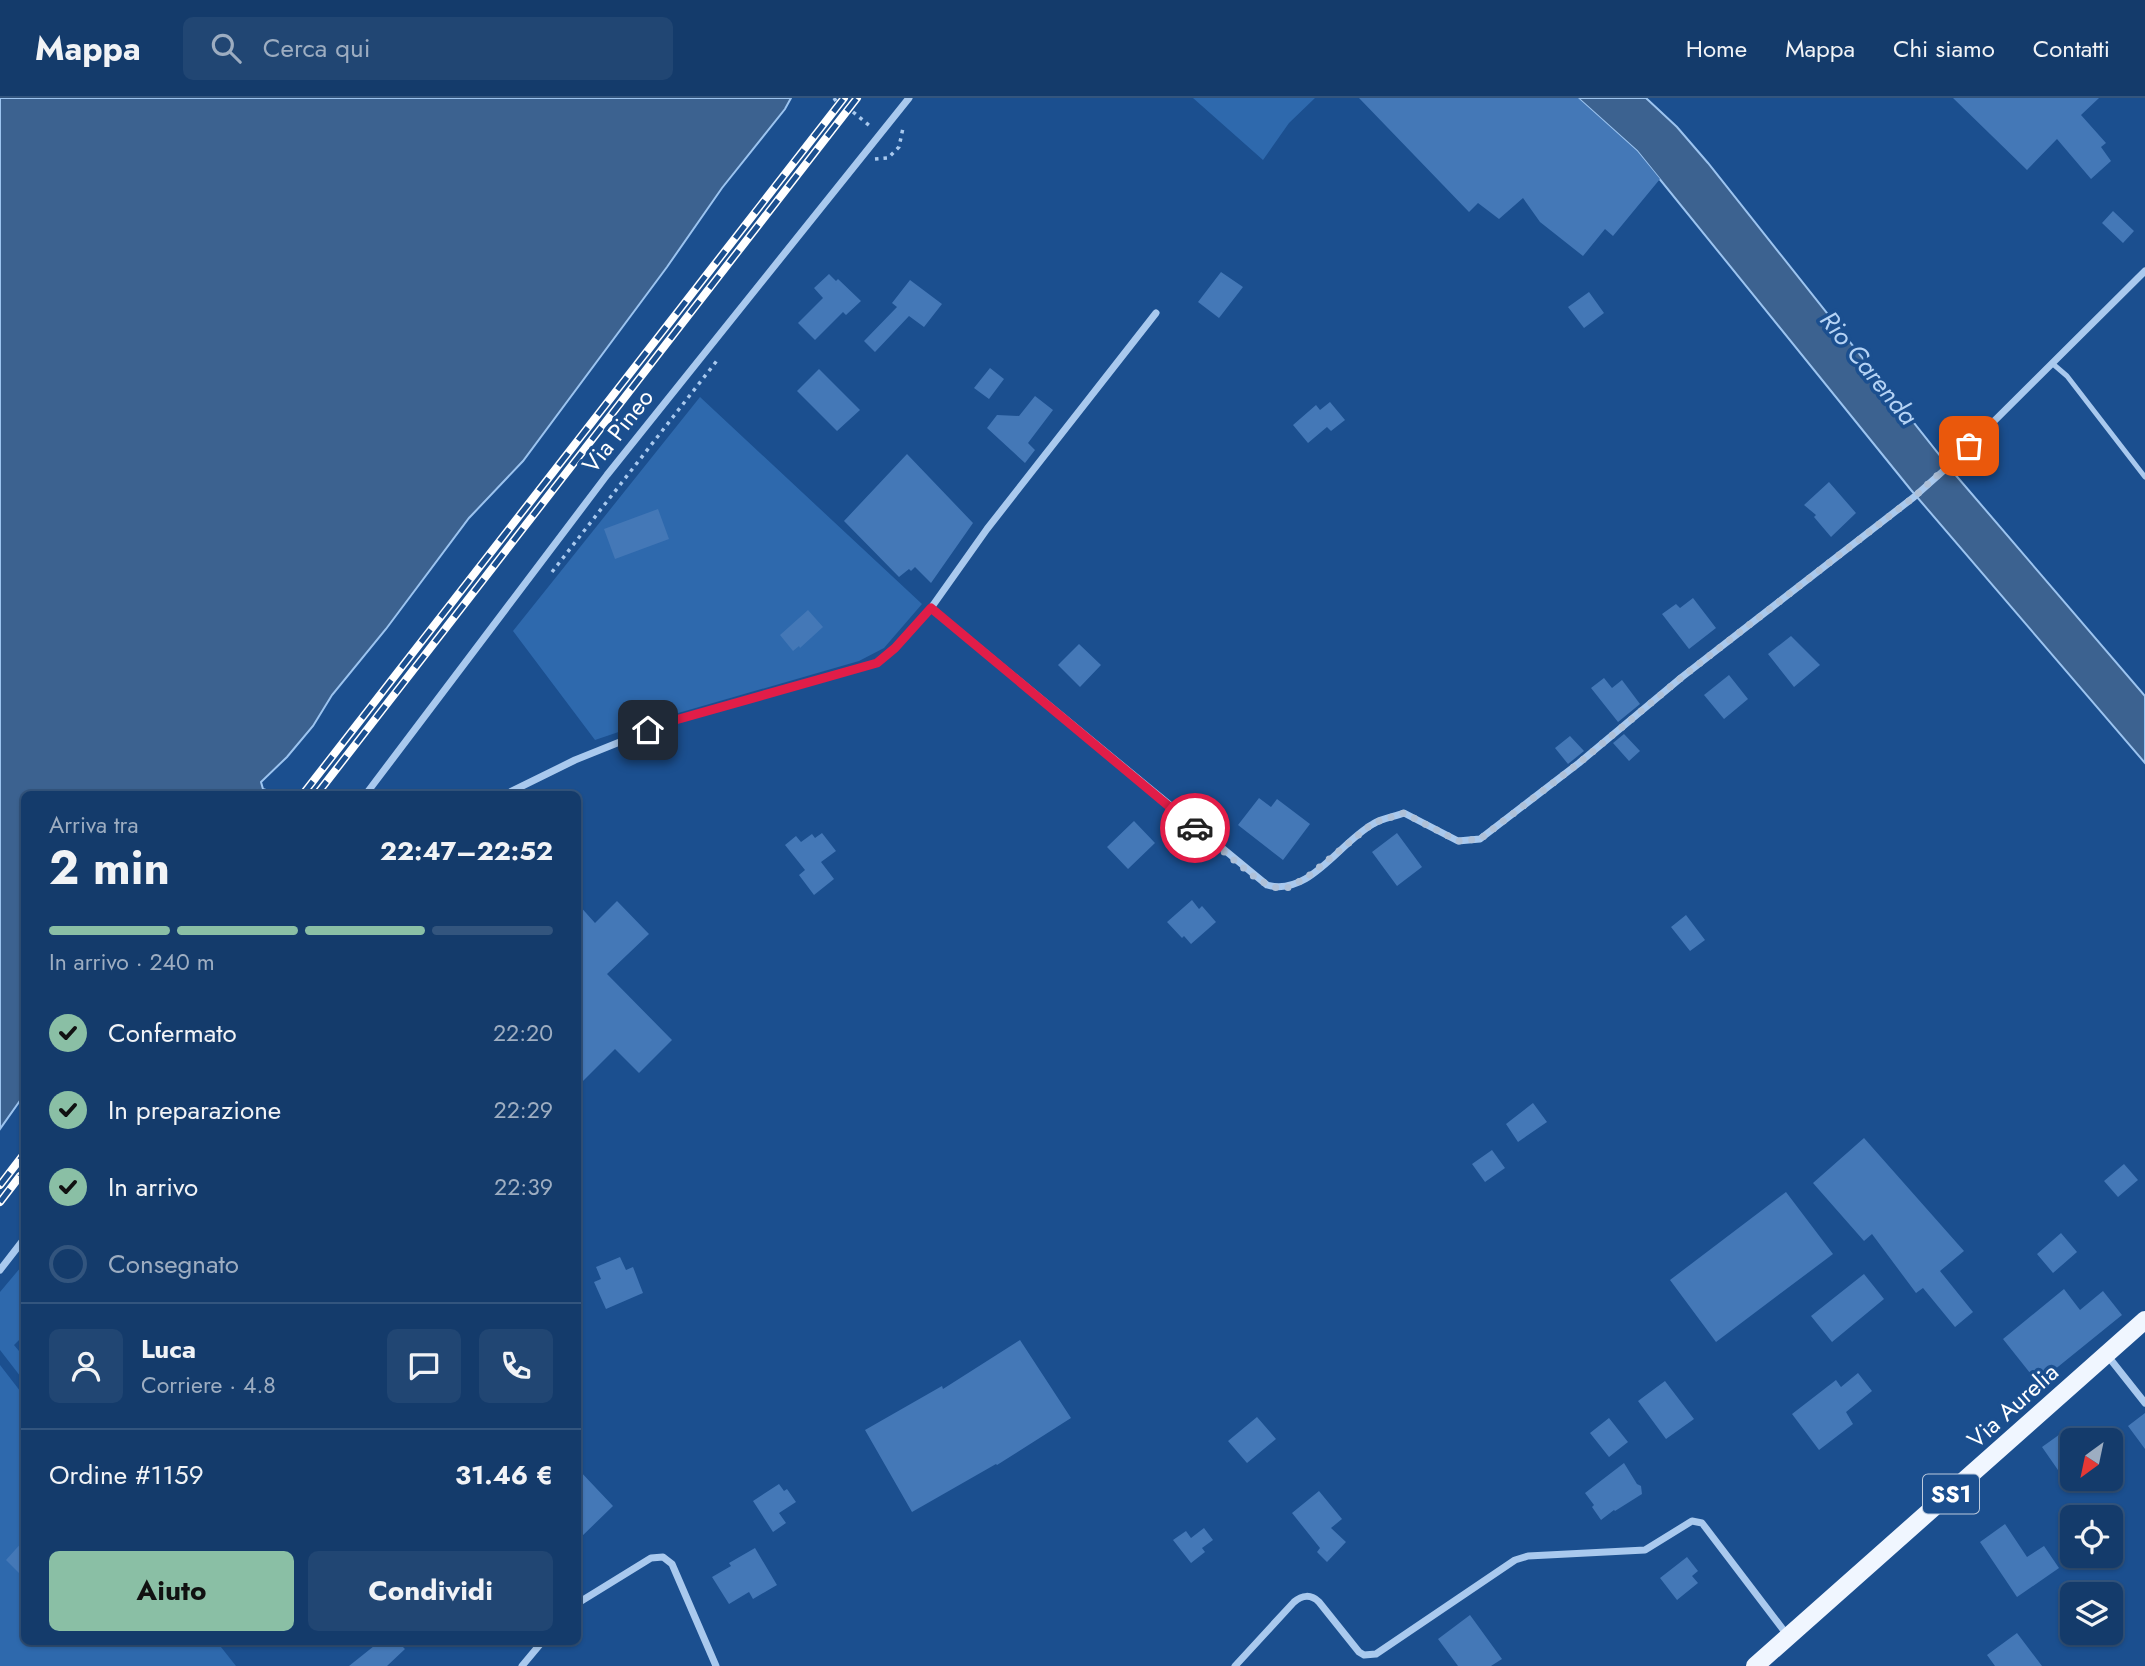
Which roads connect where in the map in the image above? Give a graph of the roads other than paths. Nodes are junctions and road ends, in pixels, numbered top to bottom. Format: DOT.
graph roads {
  1 [pos="909,98"];
  2 [pos="2145,271"];
  3 [pos="1156,313"];
  4 [pos="2053,364"];
  5 [pos="2145,477"];
  6 [pos="931,608"];
  7 [pos="368,791"];
  8 [pos="512,791"];
  9 [pos="21,1243"];
  10 [pos="0,1270"];
  11 [pos="2145,1321"];
  12 [pos="2107,1354"];
  13 [pos="2145,1403"];
  14 [pos="581,1597"];
  15 [pos="1789,1637"];
  16 [pos="540,1645"];
  17 [pos="522,1666"];
  18 [pos="716,1666"];
  19 [pos="1235,1666"];
  20 [pos="1755,1666"];
  1 -- 7 [label="street, Via Pineo"];
  2 -- 4 [label="street"];
  3 -- 6 [label="street"];
  4 -- 5 [label="lane"];
  4 -- 6 [label="street"];
  6 -- 8 [label="street"];
  9 -- 10 [label="street"];
  11 -- 12 [label="main road, Via Aurelia / SS1"];
  12 -- 13 [label="street"];
  12 -- 15 [label="main road, Via Aurelia / SS1"];
  14 -- 18 [label="street"];
  15 -- 19 [label="street"];
  15 -- 20 [label="main road, Via Aurelia / SS1"];
  16 -- 17 [label="street"];
}
